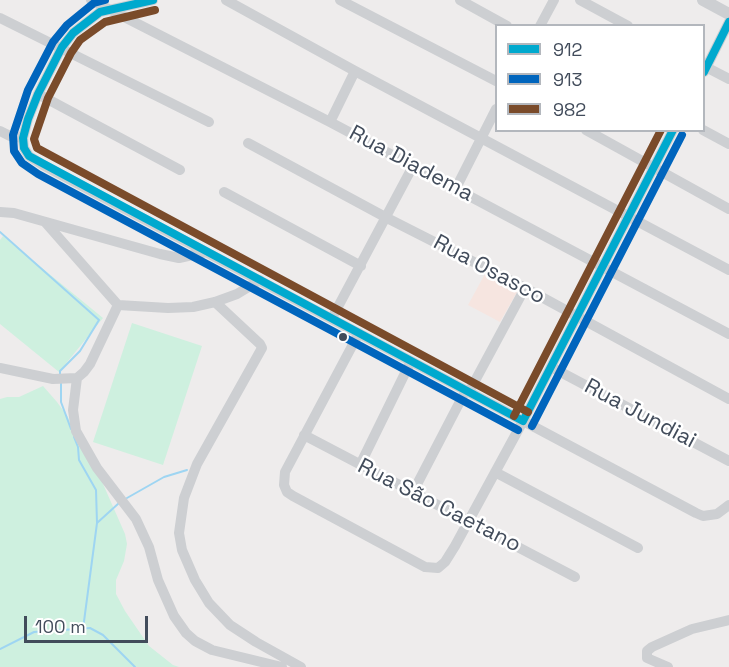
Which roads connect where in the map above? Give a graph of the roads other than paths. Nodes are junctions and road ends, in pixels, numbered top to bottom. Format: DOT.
graph roads {
  1 [pos="91,0"];
  2 [pos="153,0"];
  3 [pos="226,0"];
  4 [pos="340,0"];
  5 [pos="460,0"];
  6 [pos="554,0"];
  7 [pos="580,0"];
  8 [pos="703,0"];
  9 [pos="111,9"];
  10 [pos="729,14"];
  11 [pos="0,18"];
  12 [pos="729,22"];
  13 [pos="503,24"];
  14 [pos="541,24"];
  15 [pos="624,24"];
  16 [pos="62,47"];
  17 [pos="705,66"];
  18 [pos="705,68"];
  19 [pos="356,71"];
  20 [pos="729,79"];
  21 [pos="495,80"];
  22 [pos="38,94"];
  23 [pos="495,111"];
  24 [pos="330,122"];
  25 [pos="209,123"];
  26 [pos="0,131"];
  27 [pos="705,131"];
  28 [pos="590,132"];
  29 [pos="672,132"];
  30 [pos="482,137"];
  31 [pos="23,138"];
  32 [pos="248,143"];
  33 [pos="729,144"];
  34 [pos="413,166"];
  35 [pos="654,168"];
  36 [pos="180,170"];
  37 [pos="456,188"];
  38 [pos="224,192"];
  39 [pos="729,209"];
  40 [pos="0,212"];
  41 [pos="628,216"];
  42 [pos="387,218"];
  43 [pos="45,222"];
  44 [pos="206,252"];
  45 [pos="361,266"];
  46 [pos="603,266"];
  47 [pos="729,270"];
  48 [pos="260,280"];
  49 [pos="525,288"];
  50 [pos="215,302"];
  51 [pos="118,305"];
  52 [pos="576,317"];
  53 [pos="332,318"];
  54 [pos="359,333"];
  55 [pos="729,334"];
  56 [pos="411,361"];
  57 [pos="551,367"];
  58 [pos="0,368"];
  59 [pos="77,378"];
  60 [pos="468,391"];
  61 [pos="729,399"];
  62 [pos="523,421"];
  63 [pos="304,435"];
  64 [pos="729,461"];
  65 [pos="360,465"];
  66 [pos="495,472"];
  67 [pos="413,492"];
  68 [pos="729,505"];
  69 [pos="469,521"];
  70 [pos="638,548"];
  71 [pos="575,577"];
  72 [pos="729,620"];
  73 [pos="282,667"];
  74 [pos="301,667"];
  75 [pos="668,667"];
  1 -- 9 [label="street, Rua Diadema"];
  2 -- 9 [label="street"];
  3 -- 19 [label="street"];
  4 -- 21 [label="street"];
  5 -- 13 [label="street"];
  6 -- 14 [label="street"];
  7 -- 15 [label="street"];
  8 -- 10 [label="street"];
  9 -- 16 [label="street"];
  9 -- 24 [label="street, Rua Diadema"];
  11 -- 16 [label="street"];
  12 -- 17 [label="street"];
  16 -- 22 [label="street"];
  16 -- 25 [label="street"];
  18 -- 20 [label="street"];
  19 -- 24 [label="street"];
  19 -- 30 [label="street"];
  22 -- 31 [label="street"];
  22 -- 36 [label="street"];
  23 -- 30 [label="street"];
  24 -- 34 [label="street, Rua Diadema"];
  26 -- 31 [label="street"];
  27 -- 33 [label="street"];
  28 -- 35 [label="street"];
  29 -- 35 [label="street"];
  30 -- 37 [label="street"];
  30 -- 41 [label="street"];
  31 -- 44 [label="street"];
  32 -- 42 [label="street, Rua Osasco"];
  34 -- 37 [label="street, Rua Diadema"];
  34 -- 42 [label="street"];
  35 -- 39 [label="street"];
  35 -- 41 [label="street"];
  37 -- 46 [label="street, Rua Diadema"];
  38 -- 45 [label="street"];
  40 -- 43 [label="street"];
  41 -- 46 [label="street"];
  41 -- 47 [label="street"];
  42 -- 45 [label="street"];
  42 -- 49 [label="street, Rua Osasco"];
  43 -- 44 [label="street"];
  43 -- 51 [label="street"];
  44 -- 48 [label="street"];
  45 -- 53 [label="street"];
  46 -- 52 [label="street"];
  46 -- 55 [label="street, Rua Diadema"];
  48 -- 50 [label="street"];
  48 -- 53 [label="street"];
  49 -- 52 [label="street, Rua Osasco"];
  49 -- 60 [label="street"];
  50 -- 51 [label="street"];
  50 -- 74 [label="street"];
  51 -- 59 [label="street"];
  52 -- 57 [label="street"];
  52 -- 61 [label="street, Rua Osasco"];
  53 -- 54 [label="street"];
  54 -- 56 [label="street"];
  54 -- 63 [label="street"];
  56 -- 60 [label="street"];
  56 -- 65 [label="street"];
  57 -- 62 [label="street"];
  57 -- 64 [label="street, Rua Jundiai"];
  58 -- 59 [label="street"];
  59 -- 73 [label="street"];
  60 -- 62 [label="street"];
  60 -- 67 [label="street"];
  62 -- 66 [label="street"];
  62 -- 68 [label="street"];
  63 -- 65 [label="street, Rua São Caetano"];
  63 -- 69 [label="street"];
  65 -- 67 [label="street, Rua São Caetano"];
  66 -- 69 [label="street"];
  66 -- 70 [label="street"];
  67 -- 69 [label="street, Rua São Caetano"];
  69 -- 71 [label="street, Rua São Caetano"];
  72 -- 75 [label="street"];
}
